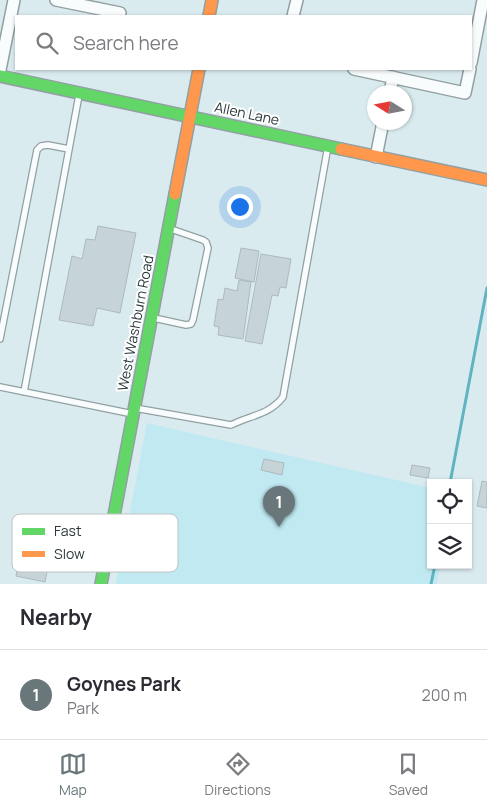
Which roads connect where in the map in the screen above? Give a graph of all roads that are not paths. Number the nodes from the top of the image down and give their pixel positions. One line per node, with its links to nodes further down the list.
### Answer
1 (14, 0): 10 (street)
2 (56, 0): 6 (street)
3 (212, 0): 7 (street)
4 (297, 0): 8 (street)
5 (484, 0): 9 (street)
6 (120, 13)
7 (209, 15)
8 (293, 15)
9 (472, 58)
10 (0, 70)
11 (199, 70): 18 (street, West Washburn Road)
12 (359, 70): 15 (street)
13 (470, 70): 15 (street)
14 (0, 76): 17 (street, Allen Lane)
15 (393, 77): 16 (street)
16 (391, 85)
17 (79, 92): 18 (street, Allen Lane); 21 (lane)
18 (189, 116): 20 (street, Allen Lane); 24 (street, West Washburn Road)
19 (381, 130): 22 (street)
20 (328, 146): 22 (street, Allen Lane); 29 (lane)
21 (69, 149): 26 (lane); 28 (lane)
22 (376, 156): 23 (street, Allen Lane)
23 (487, 180)
24 (168, 228): 25 (street, West Washburn Road); 25 (lane)
25 (151, 318): 29 (street, West Washburn Road)
26 (0, 339)
27 (0, 387): 28 (lane)
28 (24, 392): 29 (lane)
29 (134, 411): 30 (street, West Washburn Road)
30 (114, 514)

